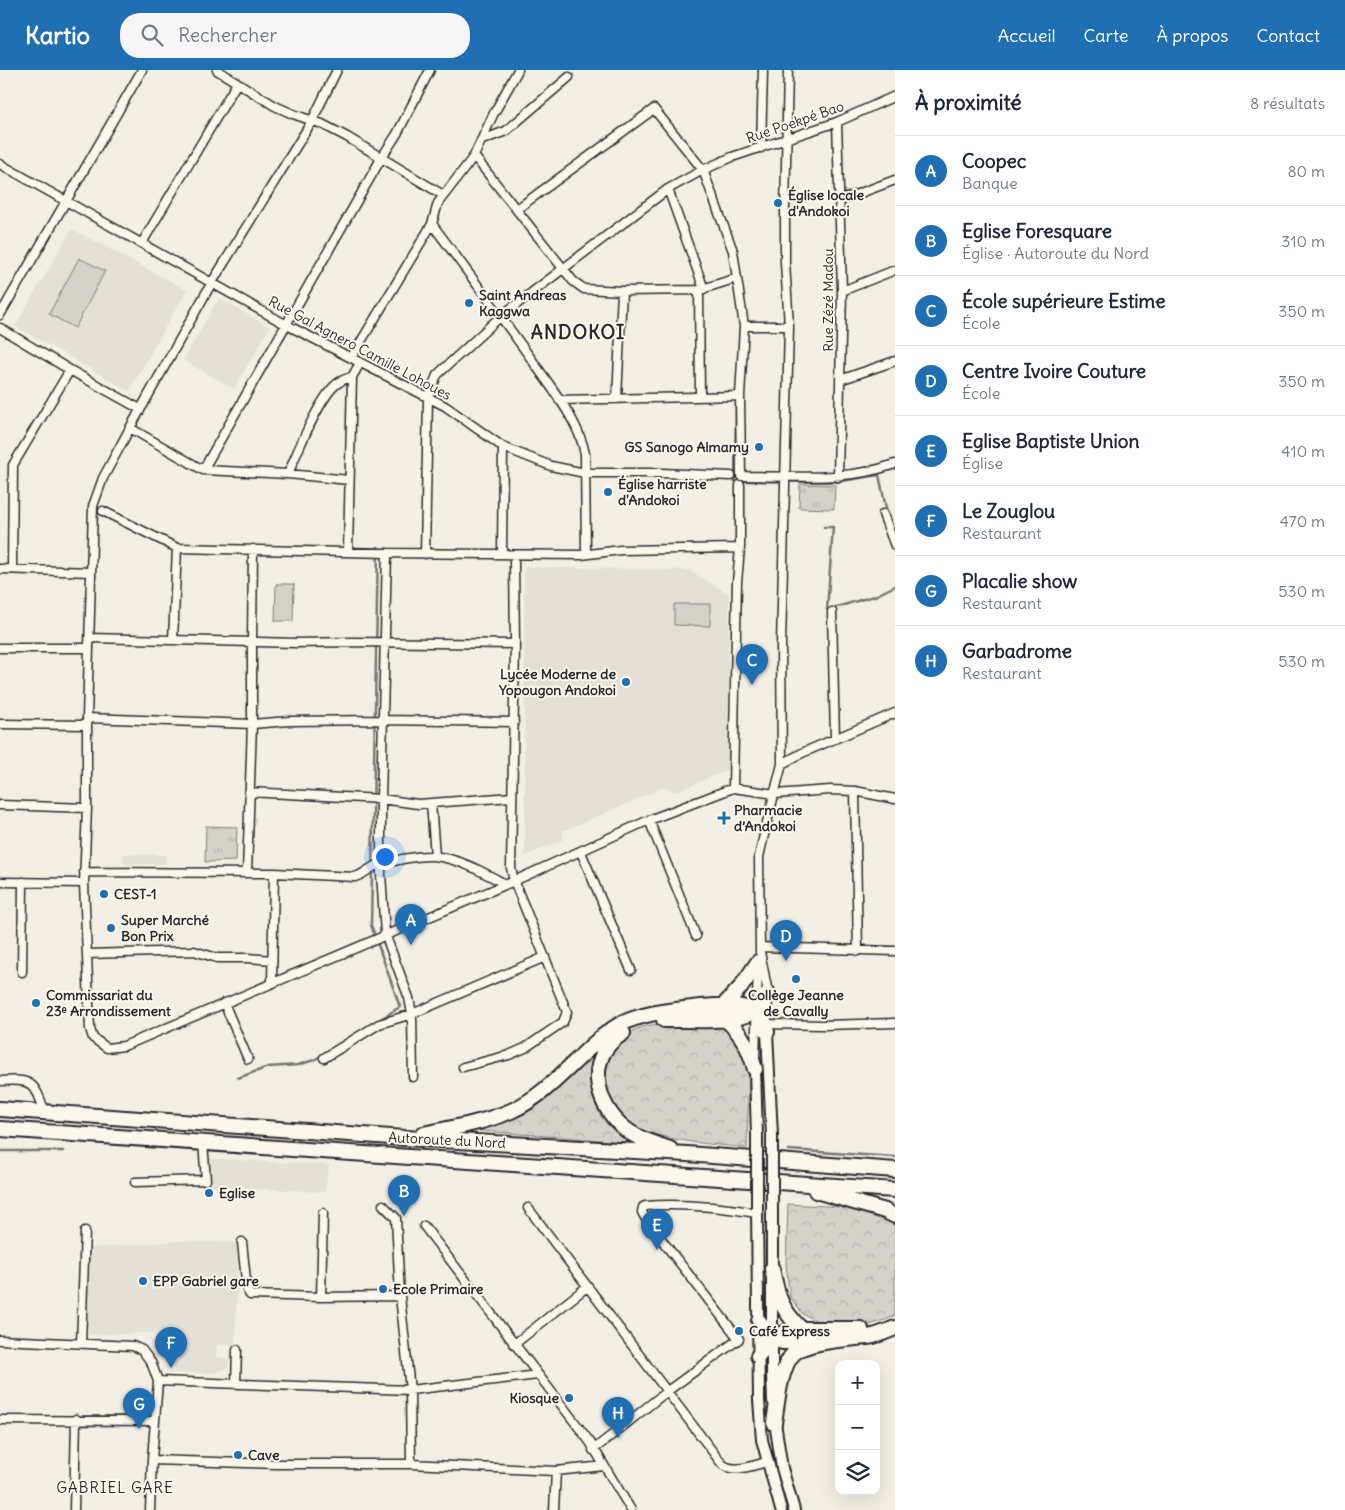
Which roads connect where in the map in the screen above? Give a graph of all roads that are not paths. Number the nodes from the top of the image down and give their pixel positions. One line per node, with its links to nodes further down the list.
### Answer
1 (142, 70): 23 (street)
2 (217, 70): 9 (street)
3 (337, 70): 11 (street)
4 (430, 70): 17 (street)
5 (518, 70): 13 (street)
6 (763, 70): 15 (street)
7 (788, 70): 14 (street)
8 (569, 77): 13 (street)
9 (237, 82): 11 (street); 27 (street)
10 (895, 96): 12 (street, Rue Poekpé Bao)
11 (312, 121): 17 (street); 31 (street)
12 (837, 122): 14 (street, Rue Poekpé Bao); 24 (street, Rue Zézé Madou)
13 (482, 140): 16 (street)
14 (786, 140): 15 (street, Rue Poekpé Bao); 39 (street)
15 (761, 148): 19 (street, Rue Poekpé Bao)
16 (474, 156): 22 (street); 25 (street)
17 (382, 157): 22 (street); 37 (street)
18 (0, 164): 23 (street, Rue Gal Agnero Camille Lohoues)
19 (703, 170): 21 (street, Rue Poekpé Bao); 25 (street); 30 (street)
20 (895, 180): 24 (street)
21 (668, 189): 28 (street, Rue Poekpé Bao); 32 (street)
22 (443, 195): 26 (street)
23 (67, 201): 27 (street, Rue Gal Agnero Camille Lohoues); 35 (street)
24 (839, 201): 34 (street, Rue Zézé Madou)
25 (517, 209): 28 (street)
26 (432, 224): 36 (street); 41 (street)
27 (142, 244): 31 (street, Rue Gal Agnero Camille Lohoues)
28 (563, 269): 33 (street); 36 (street, Rue Poekpé Bao)
29 (895, 270): 34 (street)
30 (737, 278): 32 (street); 38 (street)
31 (211, 284): 37 (street, Rue Gal Agnero Camille Lohoues); 52 (street)
32 (702, 289): 33 (street); 47 (street)
33 (622, 291): 50 (street)
34 (842, 291): 46 (street, Rue Zézé Madou)
35 (0, 315)
36 (501, 316): 49 (street, Rue Poekpé Bao); 51 (street)
37 (285, 324): 41 (street, Rue Gal Agnero Camille Lohoues); 56 (street)
38 (744, 326): 39 (street); 48 (street)
39 (789, 326): 60 (street)
40 (0, 328): 44 (street)
41 (351, 358): 43 (street, Rue Gal Agnero Camille Lohoues)
42 (895, 361): 46 (street)
43 (360, 363): 45 (street); 49 (street, Rue Gal Agnero Camille Lohoues)
44 (70, 370): 52 (street); 77 (street)
45 (352, 377): 58 (street); 62 (street)
46 (840, 380): 61 (street, Rue Zézé Madou)
47 (700, 396): 48 (street); 50 (street)
48 (740, 396): 63 (street)
49 (428, 398): 54 (street, Rue Gal Agnero Camille Lohoues); 72 (street)
50 (616, 399): 51 (street)
51 (559, 400): 57 (street)
52 (140, 409): 53 (street)
53 (130, 428): 56 (street); 78 (street)
54 (503, 447): 57 (street, Rue Gal Agnero Camille Lohoues); 73 (street)
55 (895, 464): 61 (street)
56 (202, 470): 58 (street)
57 (585, 473): 59 (street, Rue Gal Agnero Camille Lohoues); 74 (street)
58 (288, 474): 62 (street)
59 (731, 476)
60 (785, 476): 61 (street); 63 (street); 94 (street)
61 (838, 477)
62 (349, 480): 70 (street)
63 (741, 480): 68 (street)
64 (103, 511): 67 (street)
65 (884, 514): 66 (street)
66 (895, 546)
67 (177, 548): 69 (street); 81 (street)
68 (740, 548): 74 (street); 95 (street)
69 (253, 549): 70 (street); 82 (street)
70 (348, 551): 71 (street)
71 (387, 553): 72 (street); 83 (street)
72 (425, 554): 73 (street)
73 (502, 554): 74 (street)
74 (586, 554)
75 (514, 562): 84 (street)
76 (0, 569): 77 (street)
77 (12, 569): 78 (street)
78 (91, 572): 80 (street)
79 (832, 612): 93 (street)
80 (90, 638): 81 (street); 86 (street)
81 (173, 640): 82 (street)
82 (252, 642): 83 (street); 92 (street)
83 (385, 642): 84 (street); 88 (street)
84 (514, 644): 90 (street)
85 (0, 648): 86 (street)
86 (89, 648): 89 (street)
87 (895, 713): 93 (street)
88 (383, 720): 90 (street); 92 (street); 101 (street)
89 (87, 721): 91 (street); 92 (street); 104 (street)
90 (514, 722): 99 (street)
91 (0, 724)
92 (252, 724): 97 (street)
93 (835, 739): 94 (street)
94 (782, 764): 98 (street)
95 (734, 788): 98 (street); 105 (street)
96 (855, 791): 98 (street); 100 (street); 119 (street)
97 (249, 792): 101 (street); 110 (street)
98 (775, 794): 122 (street)
99 (512, 798): 102 (street); 112 (street)
100 (895, 798)
101 (381, 799): 102 (street); 108 (street)
102 (431, 803): 107 (street)
103 (0, 805): 104 (street)
104 (87, 808): 109 (street)
105 (649, 820): 106 (street); 118 (street)
106 (581, 852): 112 (street); 125 (street)
107 (435, 856): 108 (street); 116 (street)
108 (381, 865): 111 (street); 117 (street)
109 (84, 872): 110 (street); 115 (street)
110 (247, 873): 111 (street)
111 (274, 873): 124 (street)
112 (514, 881): 116 (street); 123 (street)
113 (0, 882): 114 (street)
114 (23, 882): 115 (street); 126 (street)
115 (84, 883): 121 (street)
116 (505, 884): 117 (street)
117 (385, 934): 127 (street); 132 (street)
118 (696, 936)
119 (858, 951): 120 (street); 122 (street)
120 (895, 951)
121 (87, 954): 124 (street); 129 (street)
122 (759, 954): 128 (street); 130 (highway); 131 (street)
123 (545, 957): 132 (street); 138 (street)
124 (272, 960): 127 (street)
125 (630, 970)
126 (22, 972)
127 (272, 983): 129 (street)
128 (768, 993): 131 (highway); 135 (street)
129 (224, 1003): 137 (street)
130 (724, 1005): 131 (highway); 147 (highway)
131 (756, 1011): 133 (highway); 135 (highway); 139 (street)
132 (412, 1014): 136 (street); 140 (street)
133 (725, 1019): 139 (highway); 149 (highway)
134 (895, 1023): 135 (street)
135 (767, 1028): 162 (main road, bridge)
136 (324, 1058)
137 (248, 1059)
138 (463, 1067)
139 (755, 1069): 156 (main road, bridge)
140 (413, 1076)
141 (0, 1081): 143 (street)
142 (0, 1108): 143 (highway, Autoroute du Nord)
143 (45, 1112): 147 (highway, Autoroute du Nord)
144 (0, 1129): 145 (highway, Autoroute du Nord)
145 (32, 1132): 146 (highway); 148 (highway, Autoroute du Nord)
146 (0, 1138)
147 (405, 1138): 149 (highway, Autoroute du Nord)
148 (203, 1143): 151 (street); 152 (highway, Autoroute du Nord)
149 (687, 1154): 150 (highway, Autoroute du Nord)
150 (895, 1170)
151 (135, 1182)
152 (791, 1183): 153 (highway, Autoroute du Nord); 158 (highway)
153 (895, 1190)
154 (383, 1205): 164 (street)
155 (528, 1208): 163 (street)
156 (757, 1211): 167 (main road); 181 (street)
157 (323, 1213): 165 (street)
158 (895, 1216)
159 (424, 1226): 173 (street)
160 (85, 1231): 174 (street)
161 (242, 1242): 165 (street)
162 (772, 1268): 169 (highway); 170 (main road)
163 (588, 1286): 173 (street); 181 (street)
164 (400, 1296): 165 (street); 180 (street)
165 (321, 1297)
166 (895, 1320): 169 (highway)
167 (759, 1321): 170 (highway); 176 (main road)
168 (895, 1328): 172 (highway)
169 (801, 1329): 170 (highway)
170 (772, 1339): 172 (highway); 176 (highway); 185 (main road)
171 (0, 1340): 174 (street)
172 (830, 1341): 185 (highway)
173 (513, 1343): 177 (street)
174 (80, 1344): 178 (street)
175 (237, 1350): 179 (street)
176 (758, 1356): 188 (main road)
177 (538, 1375): 180 (street); 186 (street)
178 (158, 1380): 179 (street); 184 (street)
179 (236, 1383): 180 (street)
180 (410, 1390): 189 (street)
181 (666, 1392): 186 (street); 188 (street)
182 (76, 1419): 183 (street); 184 (street); 192 (street)
183 (0, 1420)
184 (155, 1421): 187 (street)
185 (774, 1423): 197 (main road)
186 (593, 1450): 190 (street)
187 (152, 1460): 189 (street); 193 (street)
188 (767, 1462): 196 (main road)
189 (411, 1464): 191 (street)
190 (604, 1466): 191 (street); 195 (street)
191 (556, 1471): 194 (street)
192 (74, 1510)
193 (150, 1510)
194 (554, 1510)
195 (631, 1510)
196 (780, 1510)
197 (794, 1510)

